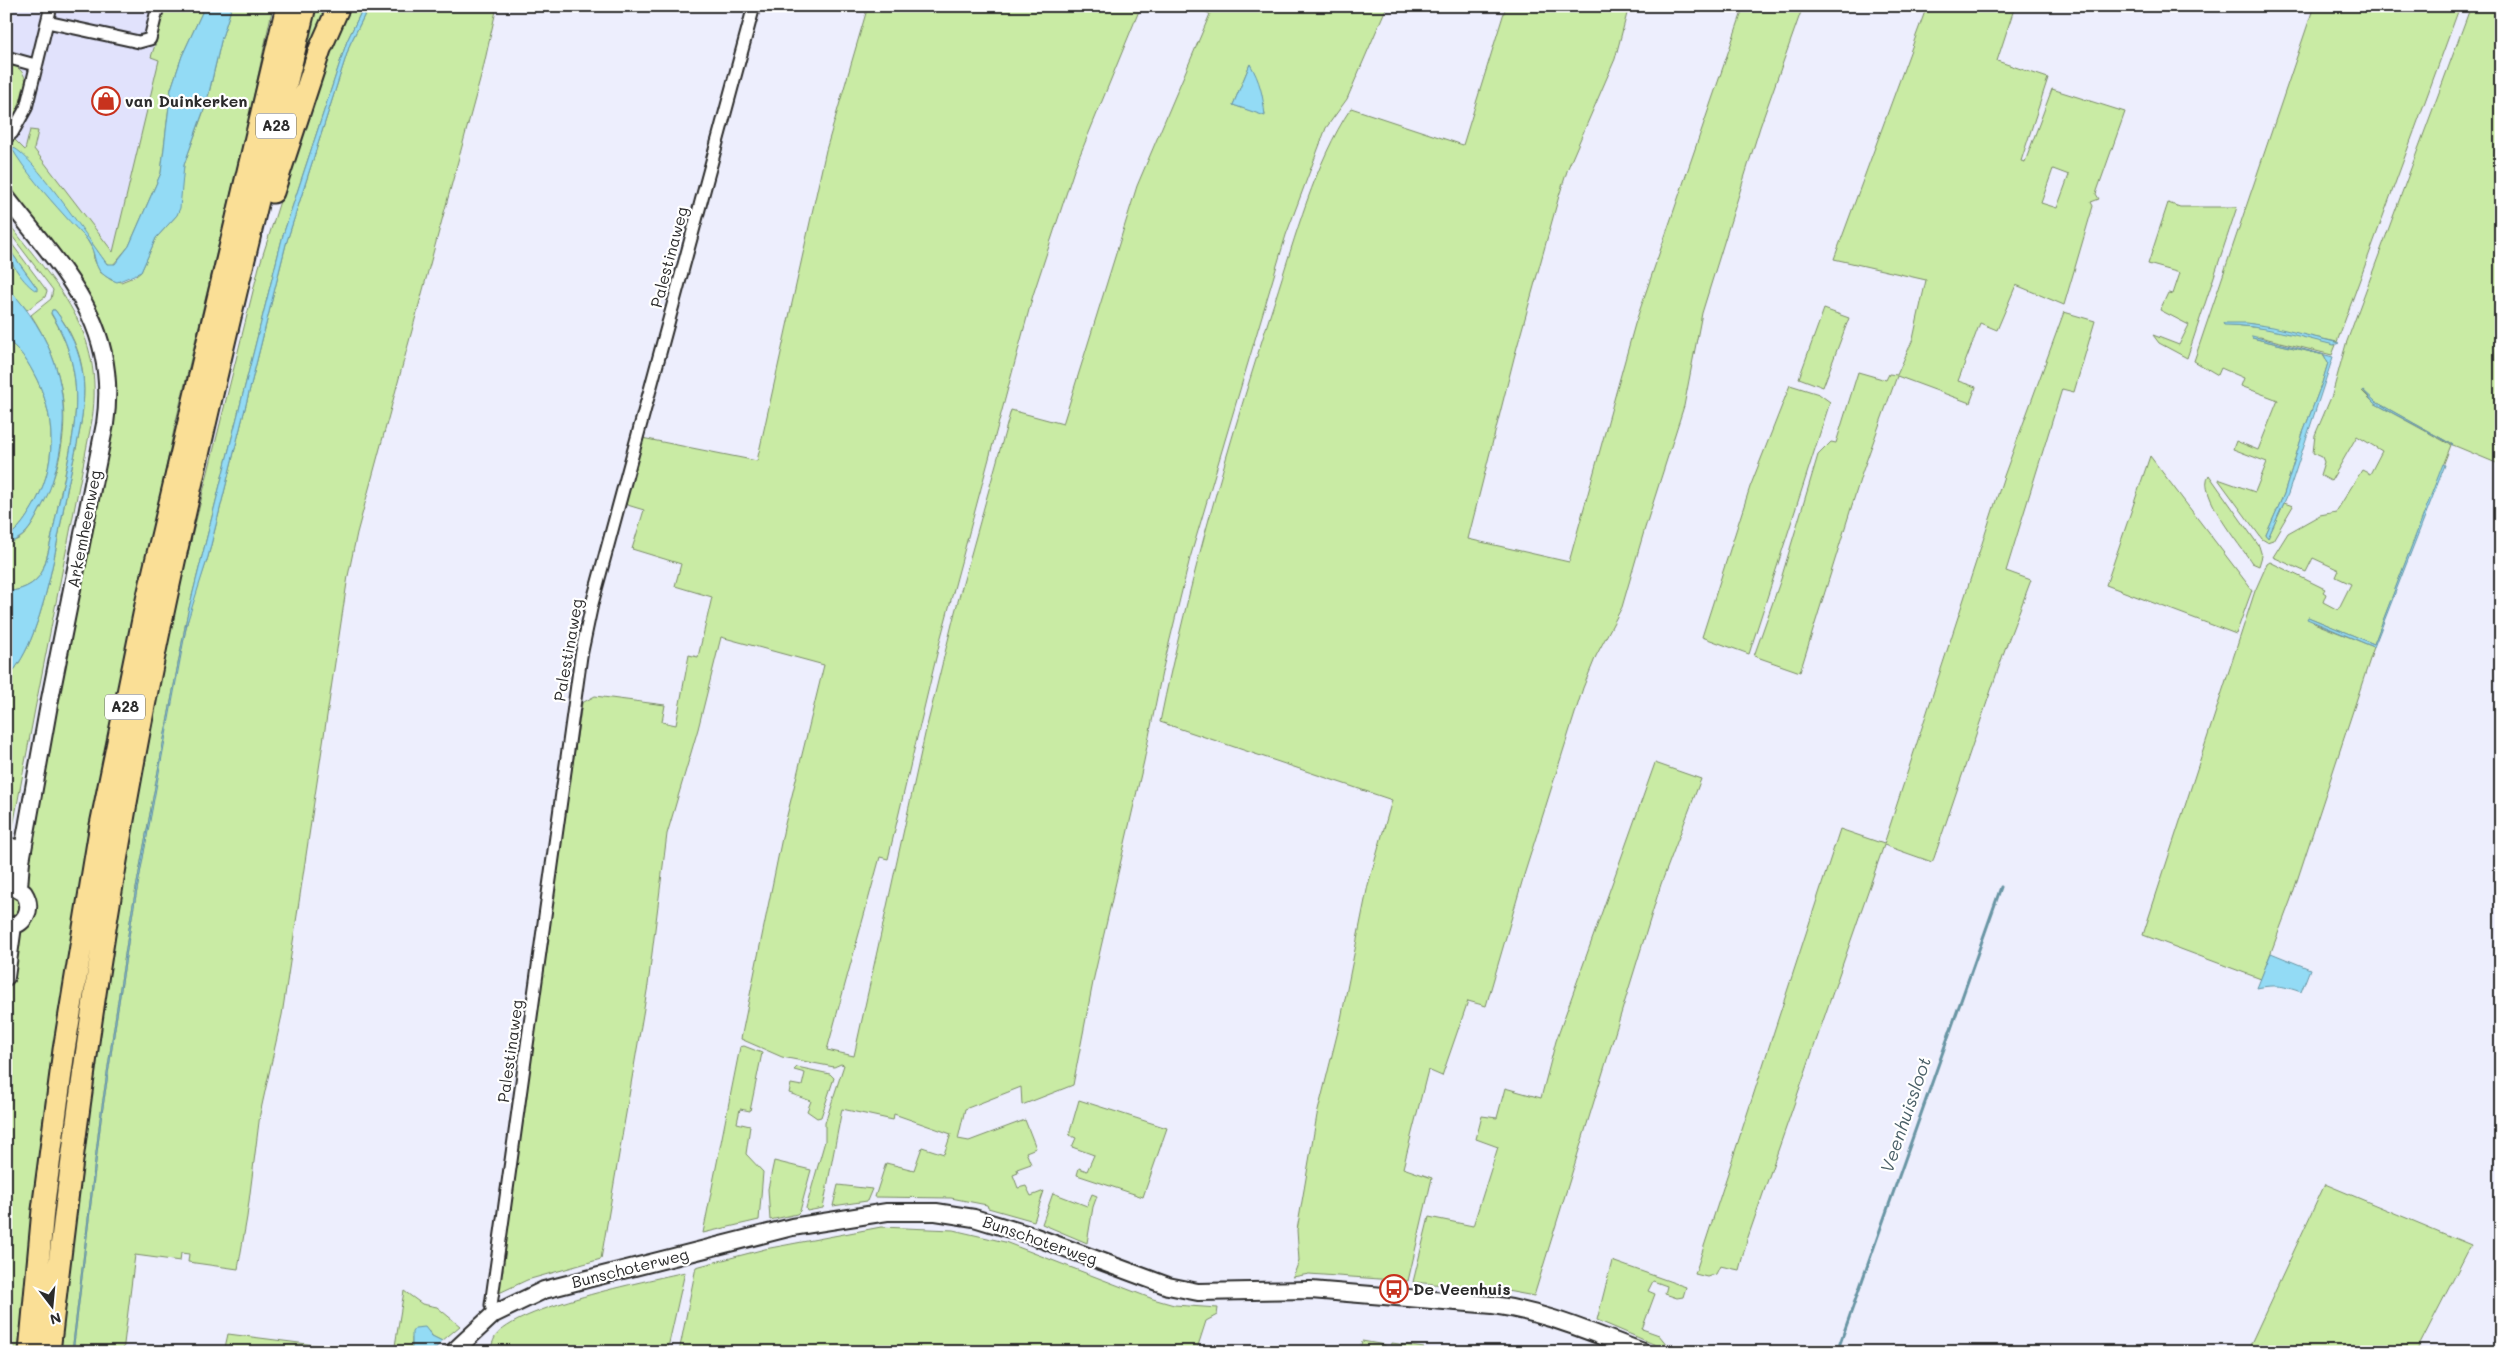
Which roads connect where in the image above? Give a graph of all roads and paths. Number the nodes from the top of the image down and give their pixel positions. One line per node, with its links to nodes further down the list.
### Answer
1 (51, 6): 7 (street)
2 (158, 6): 7 (street)
3 (287, 6): 19 (highway, A28)
4 (305, 6): 14 (highway, A28)
5 (339, 6): 14 (highway, A28)
6 (754, 6): 18 (street, Palestinaweg)
7 (47, 22): 9 (street)
8 (6, 57): 9 (street)
9 (35, 65): 10 (street)
10 (12, 124): 11 (street)
11 (6, 138)
12 (6, 196): 15 (main road, Arkemheenweg)
13 (6, 215): 15 (main road, Arkemheenweg)
14 (248, 245): 20 (highway, A28)
15 (11, 885): 16 (main road)
16 (10, 927): 17 (main road)
17 (6, 977)
18 (494, 1314): 21 (main road, Bunschoterweg); 22 (main road, Bunschoterweg)
19 (30, 1352)
20 (49, 1352)
21 (453, 1352)
22 (1644, 1352)

